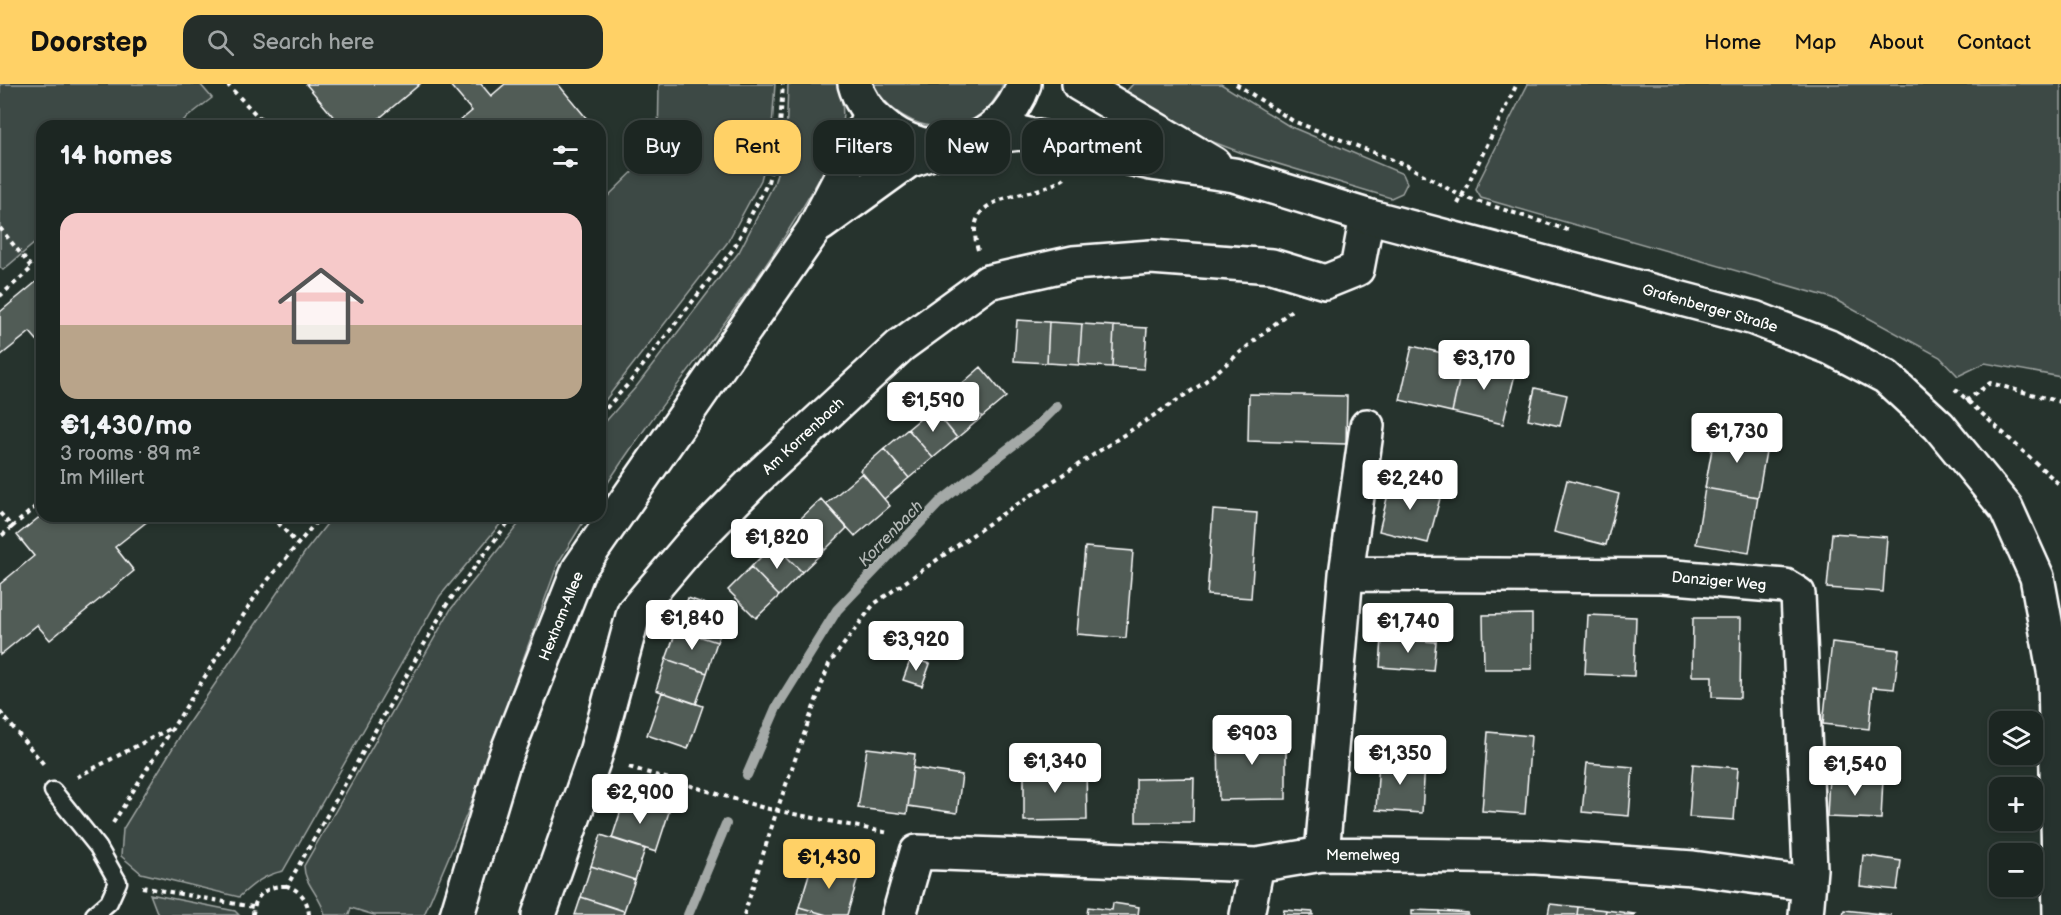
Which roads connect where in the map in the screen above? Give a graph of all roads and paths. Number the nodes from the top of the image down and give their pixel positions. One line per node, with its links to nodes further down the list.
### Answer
1 (227, 84): 9 (path)
2 (783, 84): 23 (path)
3 (855, 84): 8 (street)
4 (1024, 84): 10 (street)
5 (1079, 84): 14 (street, Grafenberger Straße)
6 (1236, 84): 7 (path)
7 (1517, 84)
8 (870, 114): 12 (street); 18 (street, Hexham-Allee)
9 (261, 120)
10 (1003, 120)
11 (1010, 135): 14 (street, Grafenberger Straße)
12 (926, 145)
13 (926, 155): 18 (street, Hexham-Allee)
14 (1234, 175): 16 (street, Grafenberger Straße)
15 (1069, 176): 19 (path)
16 (1367, 216): 20 (street); 25 (street, Grafenberger Straße)
17 (0, 228): 21 (path)
18 (813, 231): 51 (street, Hexham-Allee)
19 (988, 282): 20 (street, Am Korrenbach); 37 (street, Am Korrenbach)
20 (1325, 282): 39 (path)
21 (0, 296)
22 (2061, 402): 25 (path)
23 (606, 409)
24 (1367, 426): 34 (street)
25 (1939, 426): 56 (street, Grafenberger Straße)
26 (36, 506): 31 (path)
27 (0, 513): 31 (path)
28 (277, 522): 33 (path)
29 (316, 522): 33 (path)
30 (508, 522): 45 (path)
31 (12, 527): 32 (path)
32 (0, 537)
33 (298, 545): 36 (path)
34 (1346, 574): 42 (street); 46 (street, Danziger Weg)
35 (0, 712): 38 (path)
36 (171, 728): 38 (path); 40 (path)
37 (594, 756): 39 (path); 52 (street, Am Korrenbach)
38 (57, 788): 40 (lane)
39 (777, 810): 41 (path); 53 (path)
40 (98, 847): 44 (lane)
41 (918, 852): 43 (street, Memelweg); 54 (street)
42 (1322, 854): 43 (street, Memelweg); 46 (street, Memelweg)
43 (1257, 865): 55 (street)
44 (118, 882): 47 (path); 48 (lane)
45 (287, 886): 47 (path); 50 (path)
46 (1807, 899)
47 (254, 907): 49 (path)
48 (94, 915)
49 (253, 915)
50 (309, 915)
51 (456, 915)
52 (539, 915)
53 (744, 915)
54 (899, 915)
55 (1247, 915)
56 (2060, 915)

